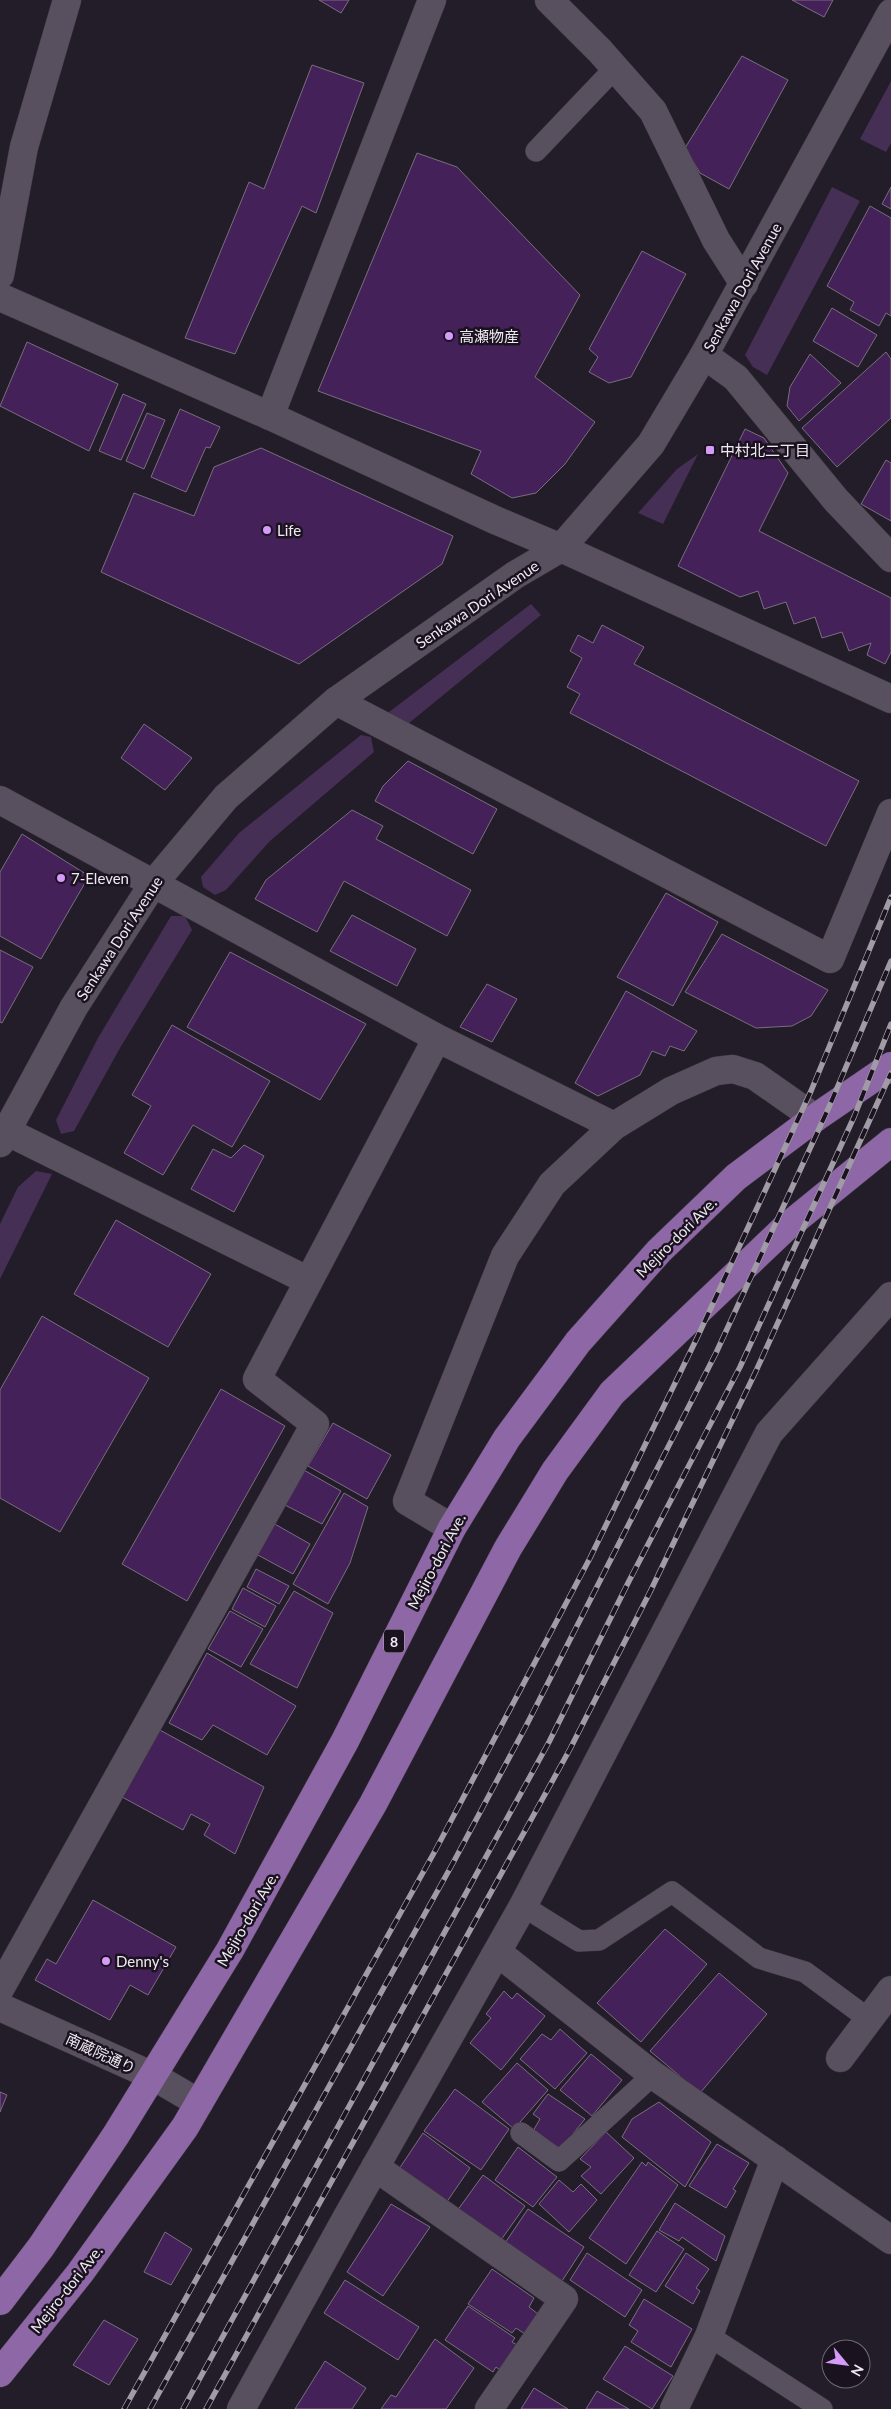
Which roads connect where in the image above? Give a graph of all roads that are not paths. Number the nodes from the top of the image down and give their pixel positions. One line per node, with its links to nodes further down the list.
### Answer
1 (67, 0): 7 (street)
2 (432, 0): 11 (street)
3 (549, 0): 5 (street)
4 (891, 13): 8 (street, Senkawa Dori Avenue)
5 (615, 68): 6 (lane); 8 (street)
6 (536, 150)
7 (0, 275)
8 (744, 284): 10 (street, Senkawa Dori Avenue)
9 (0, 297): 11 (street)
10 (704, 355): 12 (street, Senkawa Dori Avenue); 13 (street)
11 (270, 416): 12 (street)
12 (561, 548): 14 (street); 15 (street, Senkawa Dori Avenue)
13 (891, 558)
14 (891, 699)
15 (336, 701): 17 (street); 18 (street, Senkawa Dori Avenue)
16 (0, 800): 18 (street)
17 (891, 813)
18 (153, 884): 19 (street); 23 (street, Senkawa Dori Avenue)
19 (437, 1038): 22 (street); 25 (street)
20 (891, 1066): 21 (main road, Mejiro-dori Ave. / 8)
21 (815, 1118): 22 (street); 27 (main road, Mejiro-dori Ave. / 8)
22 (614, 1126): 27 (street)
23 (3, 1137): 25 (street)
24 (891, 1142): 37 (main road, Mejiro-dori Ave.)
25 (307, 1280): 30 (street)
26 (891, 1296): 28 (street)
27 (452, 1528): 36 (main road, Mejiro-dori Ave. / 8)
28 (523, 1906): 29 (street); 33 (lane)
29 (497, 1952): 35 (street); 40 (street)
30 (0, 1989)
31 (891, 1990): 33 (street)
32 (0, 2007): 36 (street, 南蔵院通り)
33 (870, 2020): 34 (street)
34 (840, 2058)
35 (653, 2075): 38 (lane); 39 (street)
36 (153, 2076): 37 (street, 南蔵院通り); 42 (main road, Mejiro-dori Ave. / 8)
37 (199, 2103): 44 (main road, Mejiro-dori Ave.)
38 (521, 2133)
39 (775, 2159): 41 (street); 43 (street)
40 (375, 2167): 45 (street); 46 (street)
41 (891, 2240)
42 (0, 2301)
43 (708, 2336): 47 (street); 48 (lane)
44 (0, 2373)
45 (241, 2409)
46 (489, 2409)
47 (674, 2409)
48 (822, 2409)

